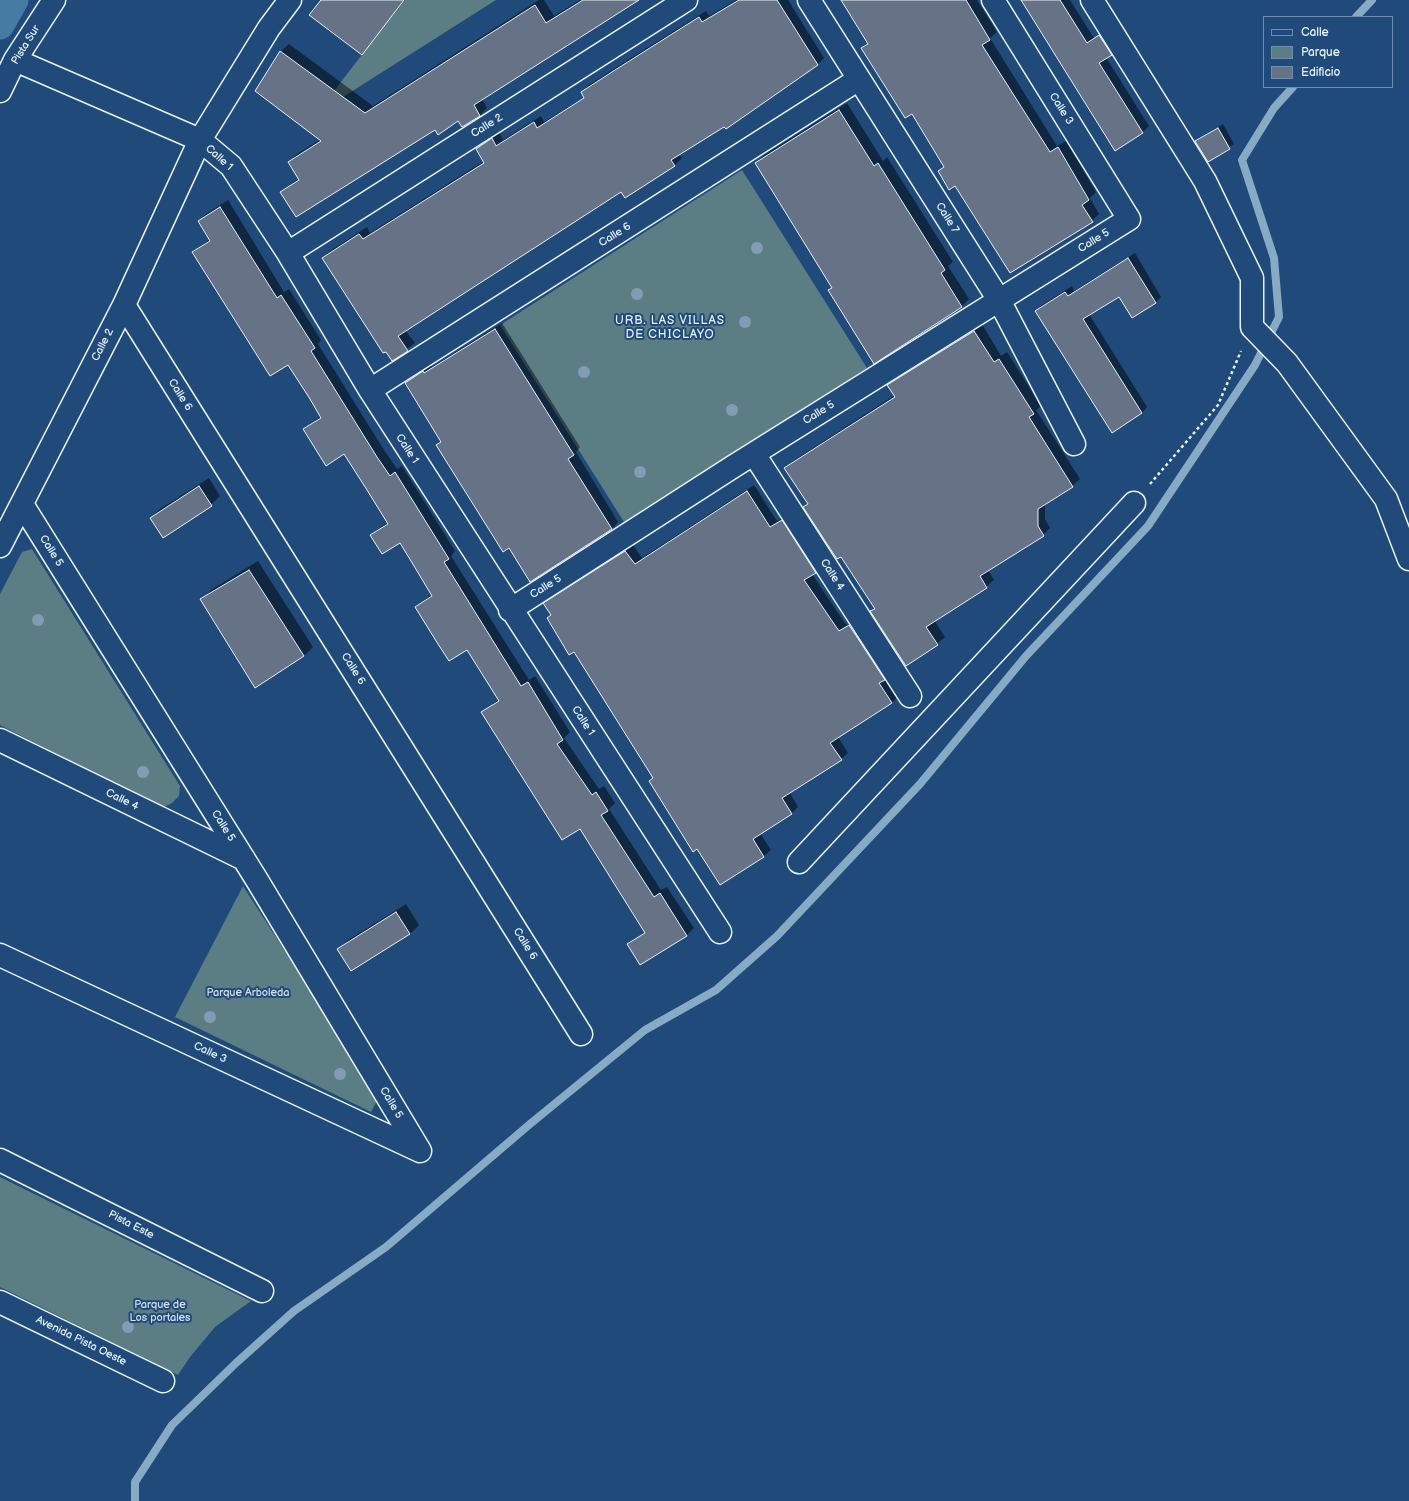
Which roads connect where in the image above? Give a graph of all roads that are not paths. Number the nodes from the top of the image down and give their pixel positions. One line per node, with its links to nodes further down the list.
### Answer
1 (54, 0): 7 (street, Pista Sur)
2 (290, 0): 10 (street, Calle 2)
3 (686, 0): 12 (street, Calle 2)
4 (809, 0): 8 (street, Calle 7)
5 (994, 0): 11 (street, Calle 3)
6 (1092, 0): 21 (street)
7 (15, 60): 9 (street, Pista Sur); 10 (street, Calle 1)
8 (859, 79): 13 (street, Calle 7); 15 (street, Calle 6)
9 (0, 91)
10 (200, 140): 12 (street, Calle 1); 14 (street, Calle 2)
11 (1130, 219): 13 (street, Calle 5)
12 (288, 253): 15 (street, Calle 1)
13 (999, 300): 16 (street, Calle 7); 17 (street, Calle 5)
14 (124, 305): 19 (street, Calle 2); 29 (street, Calle 6)
15 (370, 390): 22 (street, Calle 1)
16 (1074, 444)
17 (754, 454): 22 (street, Calle 5); 23 (street, Calle 4)
18 (1134, 503): 26 (street)
19 (22, 504): 20 (street, Calle 2); 25 (street, Calle 5)
20 (0, 546)
21 (1409, 559)
22 (510, 610): 27 (street, Calle 1)
23 (910, 696)
24 (0, 740): 25 (street, Calle 4)
25 (244, 859): 30 (street, Calle 5)
26 (799, 862)
27 (720, 932)
28 (0, 955): 30 (street, Calle 3)
29 (581, 1034)
30 (420, 1151)
31 (0, 1160): 32 (street, Pista Este)
32 (262, 1291)
33 (0, 1302): 34 (street, Avenida Pista Oeste)
34 (163, 1381)

